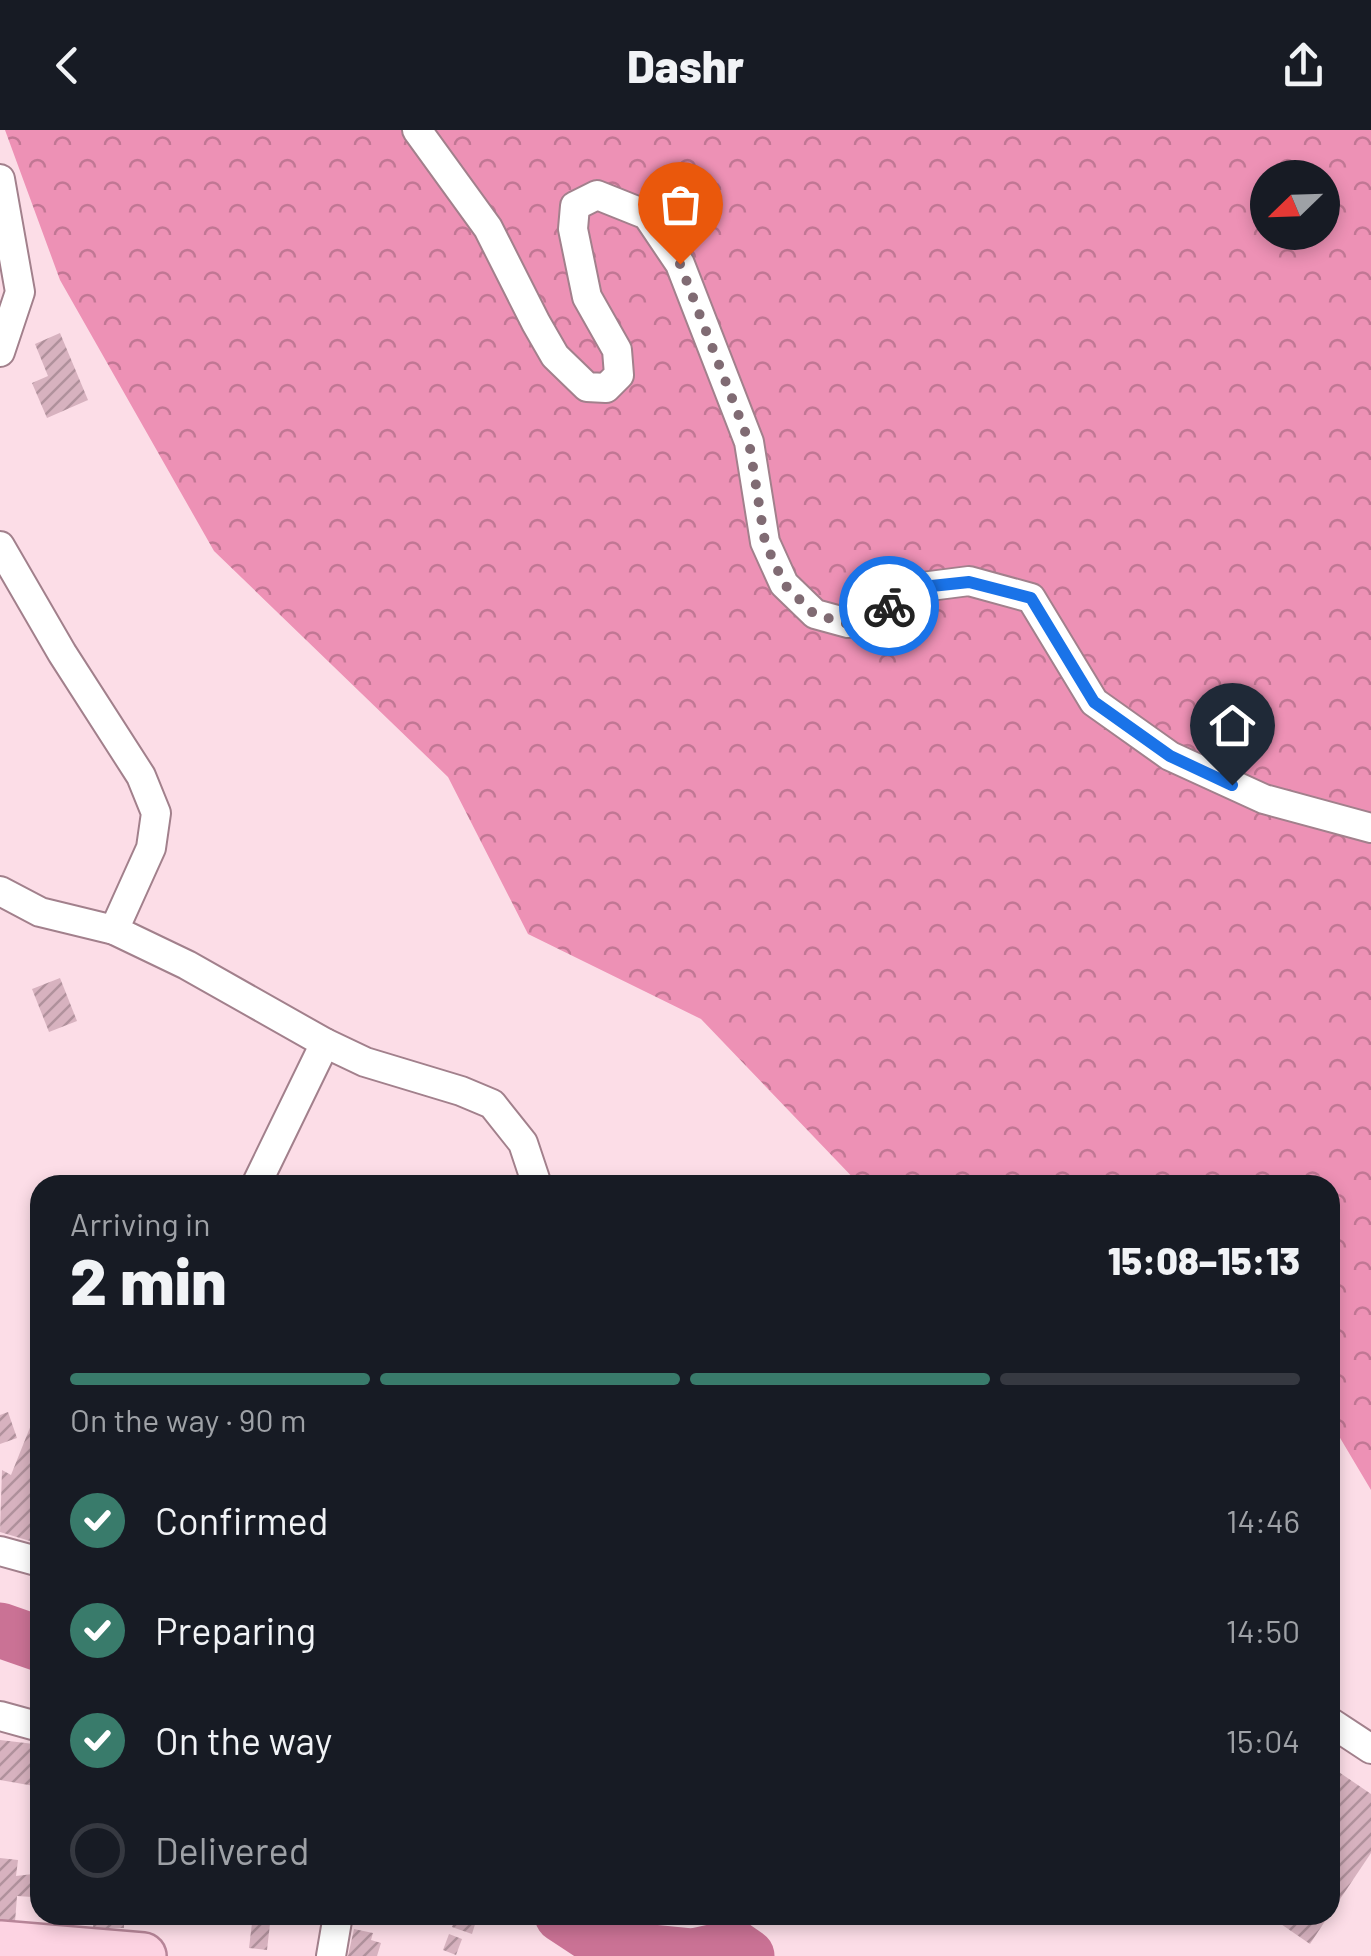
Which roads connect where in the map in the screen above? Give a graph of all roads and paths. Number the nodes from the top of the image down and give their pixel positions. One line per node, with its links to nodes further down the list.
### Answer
1 (417, 130): 5 (street)
2 (0, 180): 3 (street)
3 (0, 352)
4 (0, 546): 7 (street)
5 (1371, 828)
6 (0, 891): 7 (street)
7 (114, 930): 8 (street)
8 (324, 1044): 9 (street); 10 (street)
9 (261, 1175)
10 (533, 1175)
11 (0, 1551): 12 (street)
12 (30, 1559)
13 (0, 1716): 14 (street)
14 (30, 1724)
15 (1340, 1728): 16 (street)
16 (1371, 1748)
17 (336, 1925): 21 (street)
18 (0, 1944): 19 (main road)
19 (82, 1953): 20 (main road)
20 (143, 1956)
21 (331, 1956)

